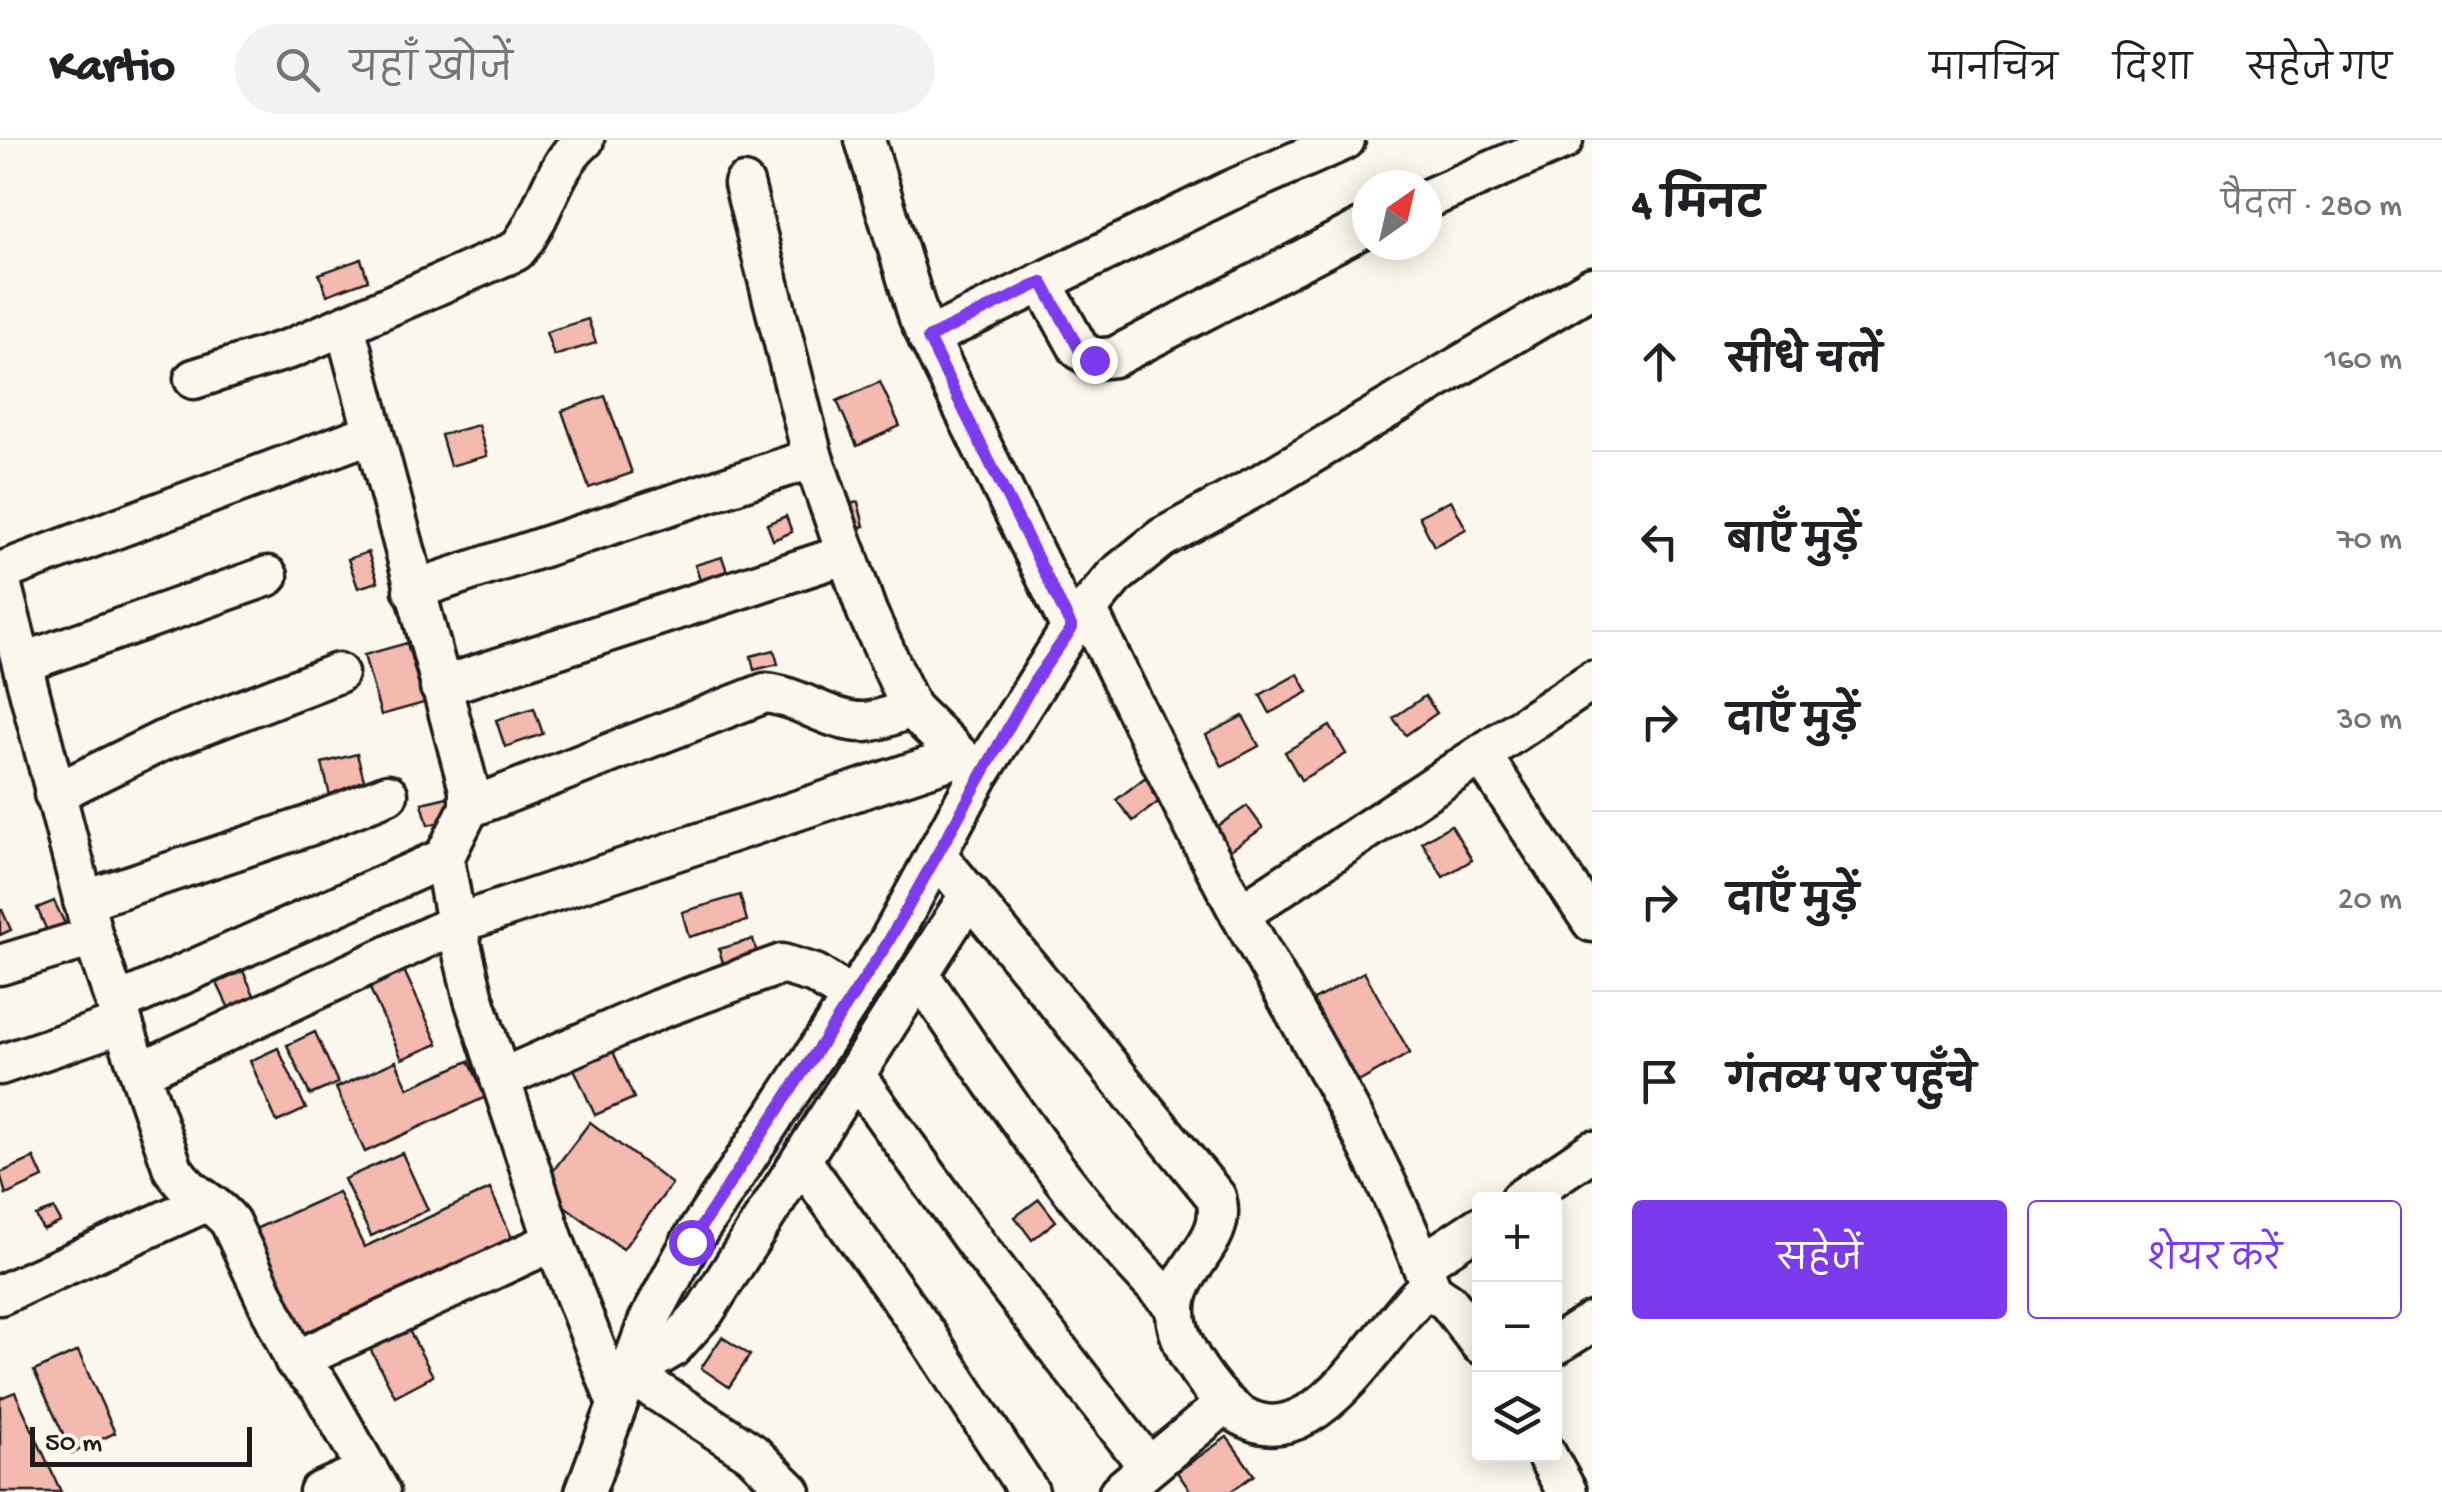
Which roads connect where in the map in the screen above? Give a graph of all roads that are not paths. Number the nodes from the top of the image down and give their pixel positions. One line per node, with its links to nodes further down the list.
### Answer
1 (584, 140): 11 (street)
2 (865, 140): 12 (street)
3 (1345, 140): 9 (street)
4 (1563, 140): 5 (street)
5 (1498, 153): 7 (street)
6 (744, 184): 15 (street)
7 (1442, 188)
8 (1352, 234): 9 (street)
9 (1042, 282): 12 (street)
10 (1592, 287): 20 (street)
11 (345, 326): 13 (street); 14 (street)
12 (928, 338): 20 (street)
13 (194, 379)
14 (372, 434): 17 (street); 19 (street)
15 (813, 458): 16 (street); 19 (street)
16 (847, 554): 24 (street); 25 (street)
17 (0, 576): 21 (street)
18 (268, 576): 21 (street)
19 (413, 590): 24 (street)
20 (1080, 618): 27 (street); 34 (street)
21 (22, 663): 28 (street)
22 (338, 673): 28 (street)
23 (1592, 681): 26 (street)
24 (440, 687): 30 (street)
25 (911, 708): 27 (street); 30 (street)
26 (1482, 756): 34 (street); 36 (street)
27 (969, 766): 31 (street); 37 (street)
28 (54, 794): 35 (street)
29 (388, 794): 35 (street)
30 (469, 808): 32 (street)
31 (936, 854): 33 (street); 40 (street)
32 (444, 858): 37 (street); 41 (street)
33 (970, 894): 39 (street); 54 (street)
34 (1240, 914): 52 (street)
35 (88, 919): 38 (street); 41 (street)
36 (1592, 922)
37 (456, 924): 43 (street); 45 (street)
38 (0, 965)
39 (919, 974): 44 (street); 54 (street)
40 (852, 998): 45 (street); 59 (street)
41 (119, 1014): 42 (street); 43 (street)
42 (0, 1065)
43 (140, 1072): 49 (street)
44 (855, 1075): 47 (street); 62 (street)
45 (500, 1079): 51 (street)
46 (1592, 1152): 48 (street)
47 (801, 1160): 59 (street); 67 (street)
48 (1531, 1192)
49 (204, 1203): 53 (street); 58 (street)
50 (1472, 1234): 52 (street)
51 (554, 1241): 58 (street); 59 (street)
52 (1427, 1278): 56 (street); 60 (street)
53 (0, 1295)
54 (1175, 1306): 60 (street)
55 (1592, 1322): 57 (street)
56 (1472, 1334)
57 (1562, 1341)
58 (295, 1362): 63 (street)
59 (623, 1388): 65 (street); 66 (street)
60 (1225, 1404): 62 (street)
61 (1550, 1462): 69 (street)
62 (1148, 1466): 68 (street)
63 (374, 1481): 64 (street)
64 (319, 1492)
65 (585, 1492)
66 (791, 1492)
67 (1029, 1492)
68 (1119, 1492)
69 (1567, 1492)

